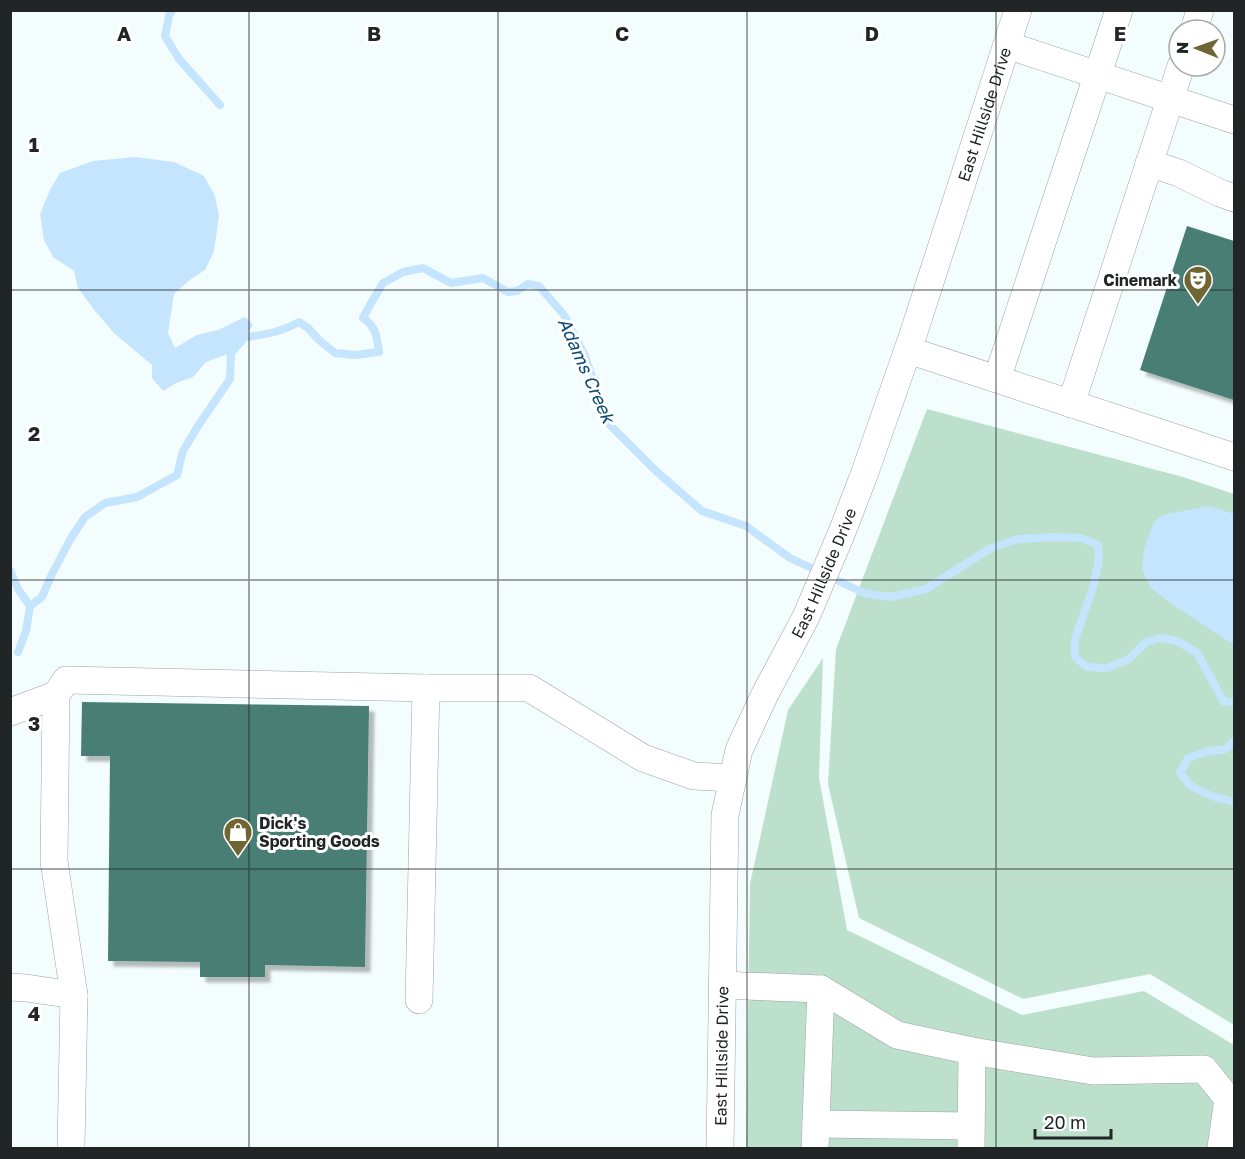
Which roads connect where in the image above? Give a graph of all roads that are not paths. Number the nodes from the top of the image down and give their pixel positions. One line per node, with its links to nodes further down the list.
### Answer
1 (1018, 10): 3 (street, East Hillside Drive)
2 (1119, 10): 4 (street)
3 (1007, 45): 4 (street); 10 (street, East Hillside Drive)
4 (1098, 75): 6 (street); 11 (street)
5 (1177, 78): 6 (street)
6 (1170, 99): 7 (street); 8 (street)
7 (1234, 120)
8 (1149, 164): 9 (street); 12 (street)
9 (1234, 198)
10 (908, 350): 11 (street); 17 (street, East Hillside Drive)
11 (997, 380): 12 (street)
12 (1071, 404): 13 (street)
13 (1234, 457)
14 (426, 688): 15 (street); 17 (street); 22 (street)
15 (56, 695): 16 (street); 21 (street)
16 (10, 712)
17 (732, 778): 18 (street, East Hillside Drive)
18 (722, 985): 20 (street); 27 (street, East Hillside Drive)
19 (10, 987): 21 (street)
20 (821, 989): 23 (street); 24 (street)
21 (74, 994): 26 (street)
22 (419, 1000)
23 (972, 1050): 25 (street); 28 (street)
24 (815, 1136): 25 (street)
25 (971, 1137)
26 (71, 1149)
27 (720, 1149)
28 (1221, 1149)

